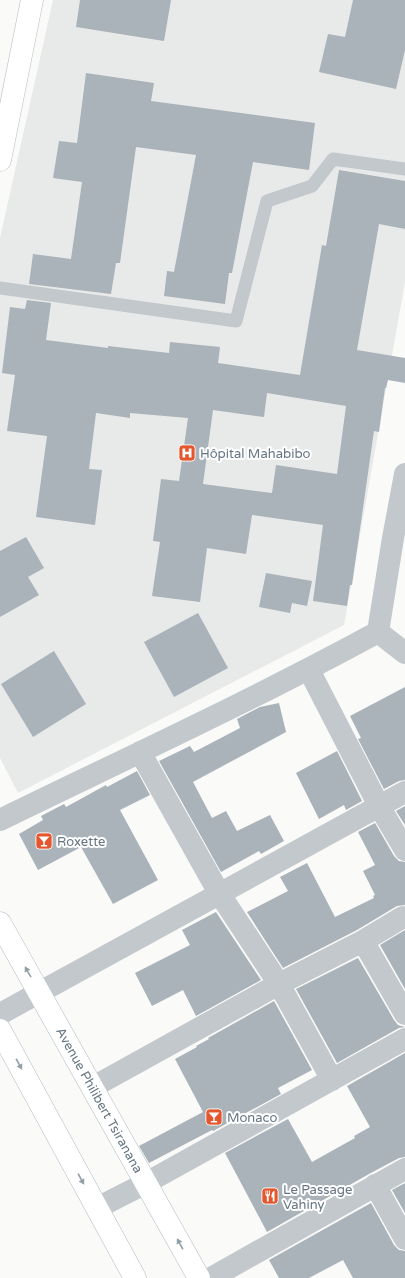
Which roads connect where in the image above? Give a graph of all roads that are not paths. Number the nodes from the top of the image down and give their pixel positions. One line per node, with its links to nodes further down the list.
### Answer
1 (32, 0): 2 (main road)
2 (0, 160)
3 (405, 169): 4 (lane)
4 (0, 288)
5 (405, 474): 6 (street)
6 (378, 632): 7 (street); 8 (street)
7 (405, 653)
8 (309, 670): 9 (street); 11 (street)
9 (140, 752): 12 (street); 14 (street)
10 (405, 792): 11 (street)
11 (379, 806): 13 (street); 14 (street)
12 (0, 820)
13 (405, 850)
14 (219, 893): 18 (street); 19 (street)
15 (403, 917): 17 (street)
16 (0, 922): 19 (main road, Avenue Philibert Tsiranana, one-way to 16)
17 (363, 941): 18 (street); 21 (street)
18 (279, 984): 24 (street); 25 (street)
19 (39, 991): 20 (street); 25 (main road, Avenue Philibert Tsiranana)
20 (0, 1014)
21 (405, 1014)
22 (0, 1030): 29 (main road, one-way to 29)
23 (405, 1039): 24 (street)
24 (332, 1080): 27 (street)
25 (93, 1087): 27 (main road, Avenue Philibert Tsiranana)
26 (405, 1169): 28 (street)
27 (146, 1183): 29 (street); 32 (main road, Avenue Philibert Tsiranana, one-way to 27)
28 (375, 1186): 30 (street); 33 (street)
29 (97, 1208): 31 (main road)
30 (405, 1240)
31 (135, 1278)
32 (199, 1278)
33 (211, 1278)

